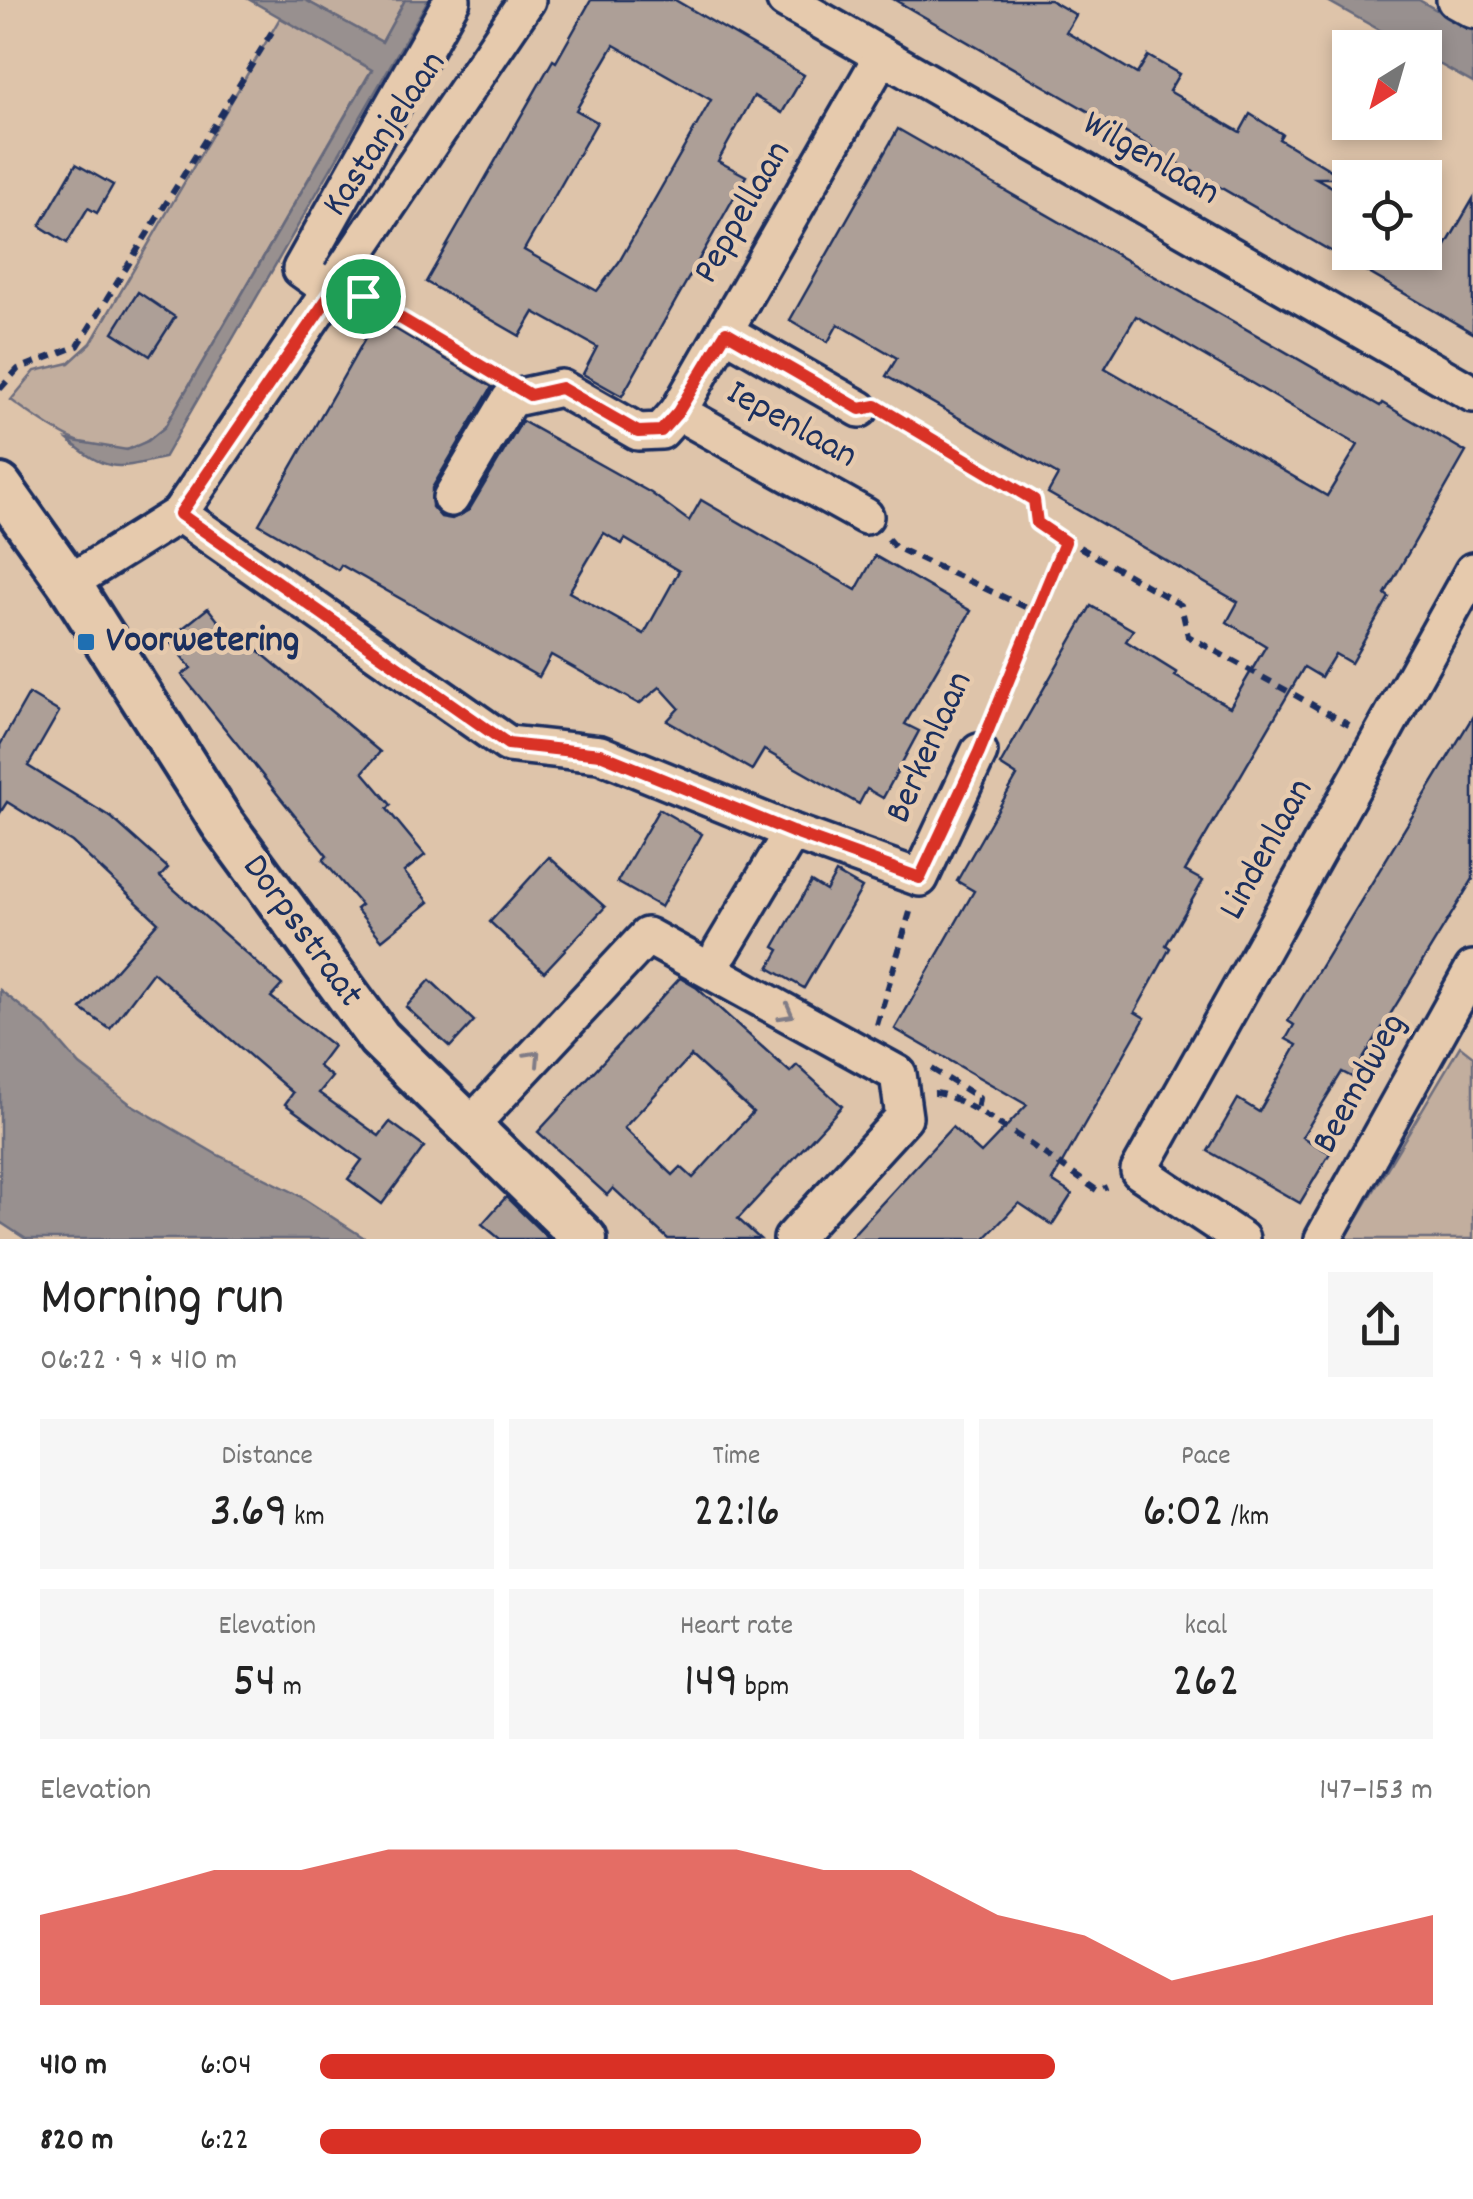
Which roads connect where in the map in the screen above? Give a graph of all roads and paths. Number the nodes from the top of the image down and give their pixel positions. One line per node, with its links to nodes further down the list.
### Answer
1 (452, 0): 8 (street)
2 (526, 0): 8 (street, Kastanjelaan)
3 (785, 0): 7 (street, Wilgenlaan)
4 (1455, 0): 5 (street)
5 (1473, 10)
6 (275, 26): 10 (path)
7 (882, 56): 9 (street, Peppellaan); 11 (street, Wilgenlaan)
8 (332, 292): 12 (path); 17 (street, Kastanjelaan)
9 (726, 332): 13 (street, Iepenlaan); 14 (street, Peppellaan)
10 (0, 389)
11 (1473, 394)
12 (530, 395): 14 (street, Iepenlaan); 16 (street)
13 (860, 409): 19 (path)
14 (678, 412): 18 (street, Iepenlaan)
15 (0, 486): 21 (street, Dorpsstraat)
16 (451, 498)
17 (180, 514): 21 (street); 25 (street)
18 (866, 516): 22 (path)
19 (1065, 542): 22 (path, Berkenlaan); 23 (path)
20 (1473, 571): 23 (street, Lindenlaan)
21 (69, 583): 31 (street, Dorpsstraat)
22 (1034, 612): 24 (path, Berkenlaan)
23 (1377, 740): 32 (street, Lindenlaan)
24 (979, 752): 26 (street, Berkenlaan)
25 (792, 832): 26 (street); 27 (street)
26 (920, 878): 29 (path, Berkenlaan)
27 (720, 951)
28 (1473, 970): 36 (street, Beemdweg)
29 (874, 1034)
30 (919, 1062): 32 (path)
31 (468, 1128): 33 (street, Dorpsstraat); 34 (street, one-way to 34)
32 (1139, 1170): 35 (street)
33 (585, 1239)
34 (792, 1239)
35 (1241, 1239)
36 (1323, 1239)

